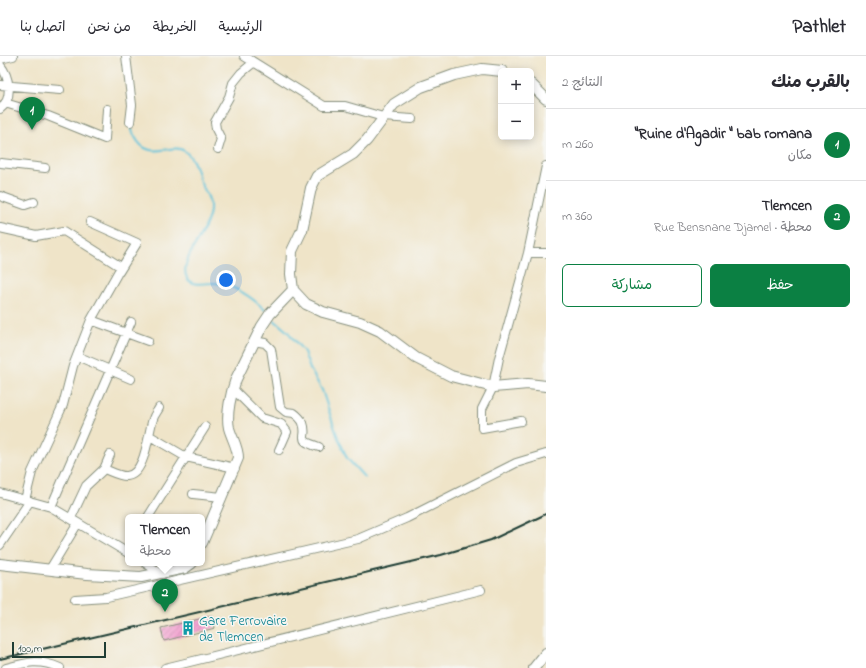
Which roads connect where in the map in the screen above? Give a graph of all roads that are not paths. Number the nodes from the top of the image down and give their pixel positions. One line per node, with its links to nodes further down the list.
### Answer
1 (13, 56): 4 (street)
2 (126, 56): 16 (street)
3 (244, 56): 5 (street)
4 (0, 59)
5 (253, 63): 14 (street); 17 (street)
6 (0, 65): 8 (street)
7 (498, 71): 14 (main road)
8 (4, 85): 10 (street); 12 (street)
9 (534, 87): 11 (main road)
10 (60, 90)
11 (546, 99)
12 (2, 106): 13 (street)
13 (107, 109)
14 (383, 117): 15 (street); 28 (main road)
15 (412, 119)
16 (130, 122)
17 (218, 149)
18 (0, 162): 20 (street)
19 (546, 166): 25 (street)
20 (44, 168)
21 (0, 196): 22 (street)
22 (34, 202)
23 (90, 222): 27 (street)
24 (0, 228): 27 (street)
25 (528, 253): 26 (street); 38 (street)
26 (546, 253)
27 (118, 273): 29 (street)
28 (293, 290): 33 (main road); 38 (main road)
29 (91, 320): 31 (street); 34 (street)
30 (131, 322): 31 (street)
31 (126, 333): 32 (street); 35 (street)
32 (148, 341)
33 (254, 341): 39 (main road); 44 (street)
34 (77, 356): 35 (street); 54 (street)
35 (110, 370): 36 (street); 55 (street)
36 (130, 379)
37 (546, 386): 38 (main road)
38 (493, 387): 41 (street)
39 (233, 389): 45 (street); 49 (main road)
40 (159, 408): 43 (street)
41 (521, 421)
42 (205, 426): 48 (street)
43 (150, 436): 48 (street); 50 (street)
44 (319, 447)
45 (279, 450)
46 (546, 454): 67 (street)
47 (110, 455): 50 (street)
48 (186, 457): 49 (street); 56 (street)
49 (235, 468): 53 (main road)
50 (104, 469): 57 (street)
51 (0, 493): 54 (street)
52 (193, 494): 53 (street)
53 (222, 496): 58 (main road)
54 (28, 500): 55 (street); 59 (street)
55 (51, 508): 57 (street)
56 (150, 514)
57 (75, 521): 60 (street); 64 (street)
58 (205, 536)
59 (0, 545)
60 (125, 550)
61 (0, 564): 64 (main road)
62 (150, 566): 65 (street)
63 (188, 566): 65 (main road)
64 (50, 569): 65 (main road)
65 (162, 574)
66 (481, 590): 71 (street)
67 (75, 599)
68 (546, 653): 72 (main road)
69 (6, 668): 70 (street)
70 (60, 668)
71 (167, 668)
72 (534, 668)

